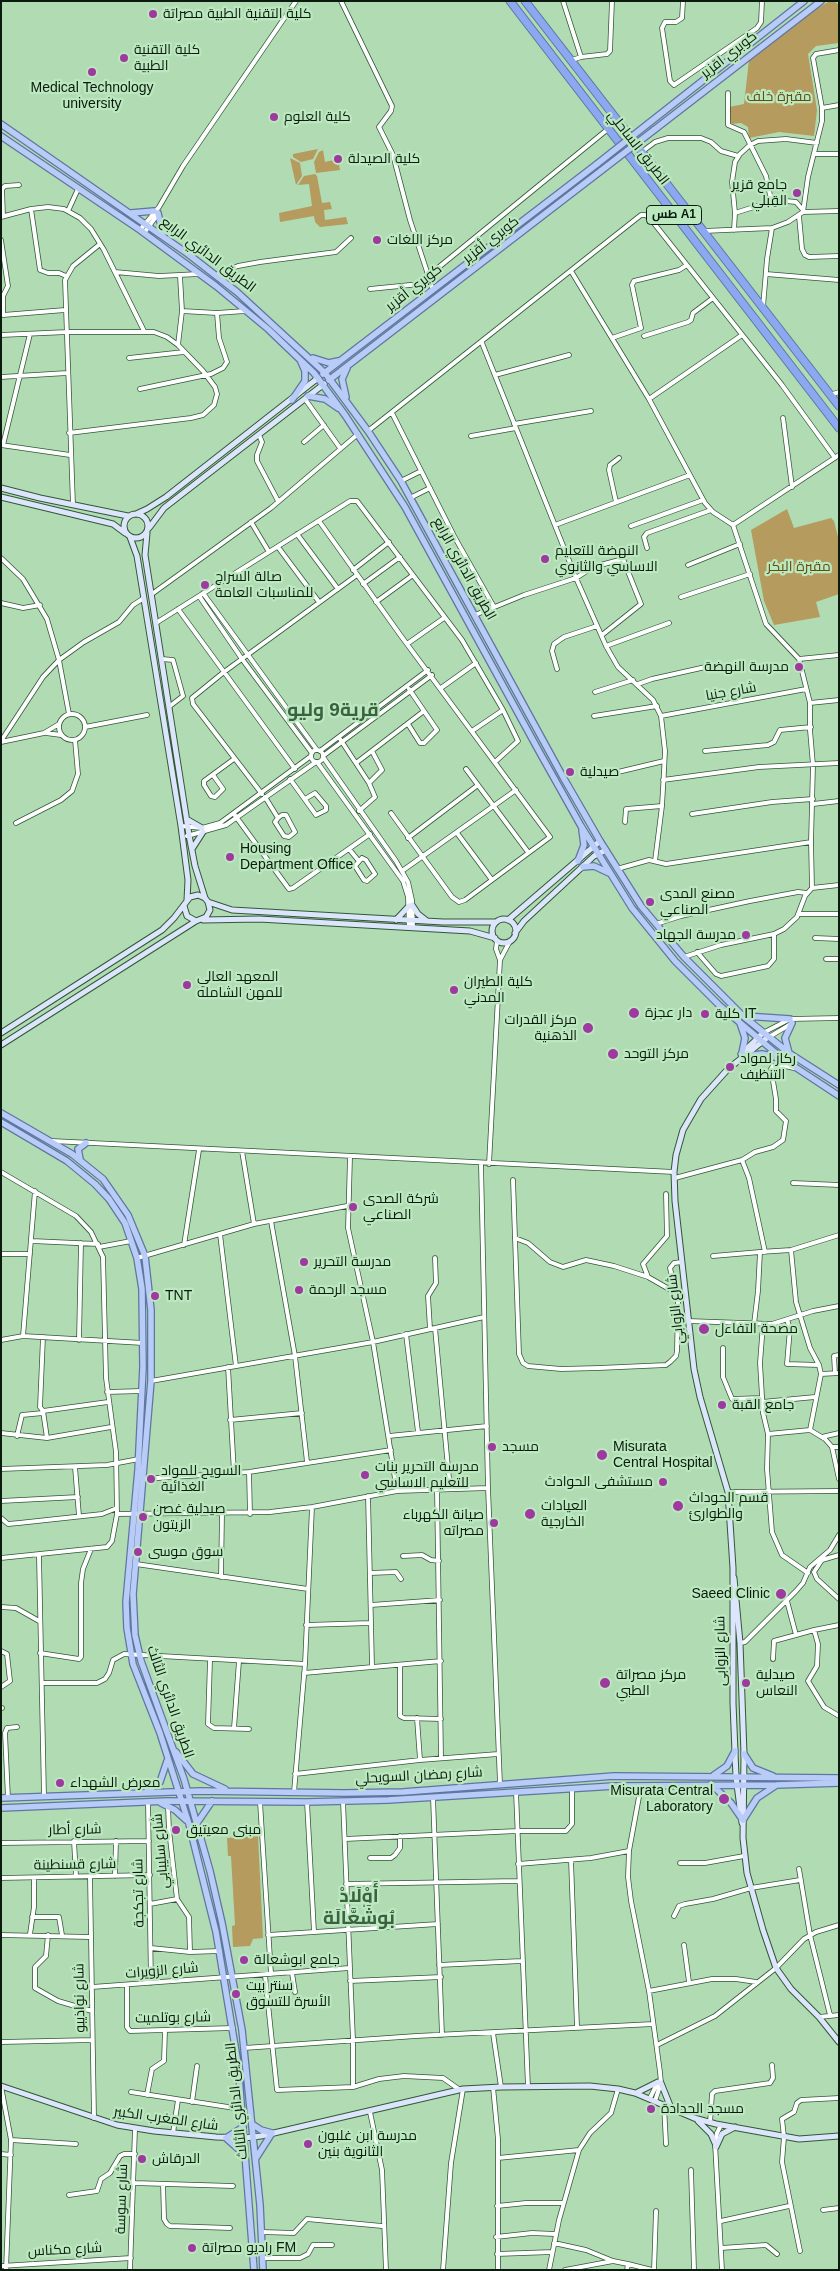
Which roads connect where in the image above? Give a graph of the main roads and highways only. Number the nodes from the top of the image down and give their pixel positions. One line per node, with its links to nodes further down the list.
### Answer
1 (510, 1): 23 (highway, الطريق الساحلي / طس A1)
2 (525, 1): 21 (highway, الطريق الساحلي)
3 (804, 1): 12 (main road, كويري أقزير, bridge)
4 (821, 1): 7 (main road, كوبري اقزير, bridge)
5 (1, 124): 8 (main road, الطريق الدائري الرابع)
6 (1, 136): 10 (main road, الطريق الدائري الرابع)
7 (602, 170): 13 (main road, كوبري أقزير)
8 (130, 213): 9 (main road, الطريق الدائري الرابع); 9 (main road)
9 (163, 236): 11 (main road, الطريق الدائري الرابع)
10 (296, 354): 15 (main road, الطريق الدائري الرابع); 19 (main road)
11 (306, 354): 12 (main road); 14 (main road, الطريق الدائري الرابع)
12 (348, 355): 14 (main road, كويري أقزير)
13 (354, 361): 16 (main road, كوبري أقزير); 20 (main road)
14 (325, 373): 15 (main road, كويري أقزير); 16 (main road, الطريق الدائري الرابع)
15 (318, 378): 17 (main road, الطريق الدائري الرابع)
16 (330, 379): 17 (main road, كوبري أقزير); 20 (main road, الطريق الدائري الرابع)
17 (324, 384): 22 (main road, الطريق الدائري الرابع)
18 (306, 397): 22 (main road)
19 (292, 400)
20 (350, 406): 28 (main road, الطريق الدائري الرابع)
21 (839, 406)
22 (345, 415): 24 (main road, الطريق الدائري الرابع)
23 (839, 428)
24 (581, 826): 25 (main road); 27 (main road, الطريق الدائري الرابع)
25 (578, 861)
26 (583, 868): 27 (main road)
27 (610, 874): 29 (main road, الطريق الدائري الرابع)
28 (743, 1016): 30 (main road, الطريق الدائري الرابع); 30 (main road)
29 (740, 1024): 31 (main road, الطريق الدائري الرابع); 31 (main road)
30 (789, 1053): 32 (main road, الطريق الدائري الرابع)
31 (783, 1059): 33 (main road, الطريق الدائري الرابع)
32 (839, 1085)
33 (839, 1096)
34 (1, 1112): 37 (main road, الطريق الدائري الثالث)
35 (1, 1122): 41 (main road, الطريق الدائري الثالث)
36 (86, 1142): 37 (main road)
37 (80, 1159): 38 (main road, الطريق الدائري الثالث)
38 (173, 1749): 49 (main road, الطريق الدائري الثالث); 50 (main road)
39 (735, 1751): 42 (main road)
40 (744, 1754): 43 (main road)
41 (168, 1759): 48 (main road, الطريق الدائري الثالث); 51 (main road)
42 (712, 1775): 43 (main road, شارع رمضان السويحلي); 50 (main road, شارع رمضان السويحلي)
43 (777, 1778): 44 (main road, شارع رمضان السويحلي)
44 (839, 1778)
45 (839, 1783): 47 (main road, شارع رمضان السويحلي)
46 (711, 1784): 47 (main road, شارع رمضان السويحلي); 47 (main road); 56 (main road, شارع رمضان السويحلي)
47 (776, 1785)
48 (178, 1791): 49 (main road, شارع رمضان السويحلي); 51 (main road, شارع رمضان السويحلي); 54 (main road, الطريق الدائري الثالث)
49 (187, 1791): 50 (main road, شارع رمضان السويحلي); 55 (main road, الطريق الدائري الثالث)
50 (230, 1791)
51 (147, 1792): 52 (main road, شارع رمضان السويحلي)
52 (5, 1798)
53 (157, 1801): 54 (main road, شارع رمضان السويحلي); 57 (main road, شارع رمضان السويحلي); 59 (main road)
54 (181, 1801): 55 (main road, شارع رمضان السويحلي); 59 (main road, الطريق الدائري الثالث)
55 (190, 1801): 56 (main road, شارع رمضان السويحلي); 58 (main road, الطريق الدائري الثالث)
56 (212, 1801): 58 (main road)
57 (1, 1808)
58 (196, 1823): 60 (main road, الطريق الدائري الثالث)
59 (189, 1824): 61 (main road, الطريق الدائري الثالث)
60 (252, 2124): 63 (main road, الطريق الدائري الثالث); 63 (main road)
61 (243, 2127): 62 (main road, الطريق الدائري الثالث); 62 (main road)
62 (245, 2155): 64 (main road, الطريق الدائري الثالث)
63 (255, 2158): 65 (main road, الطريق الدائري الثالث)
64 (254, 2270)
65 (263, 2270)

